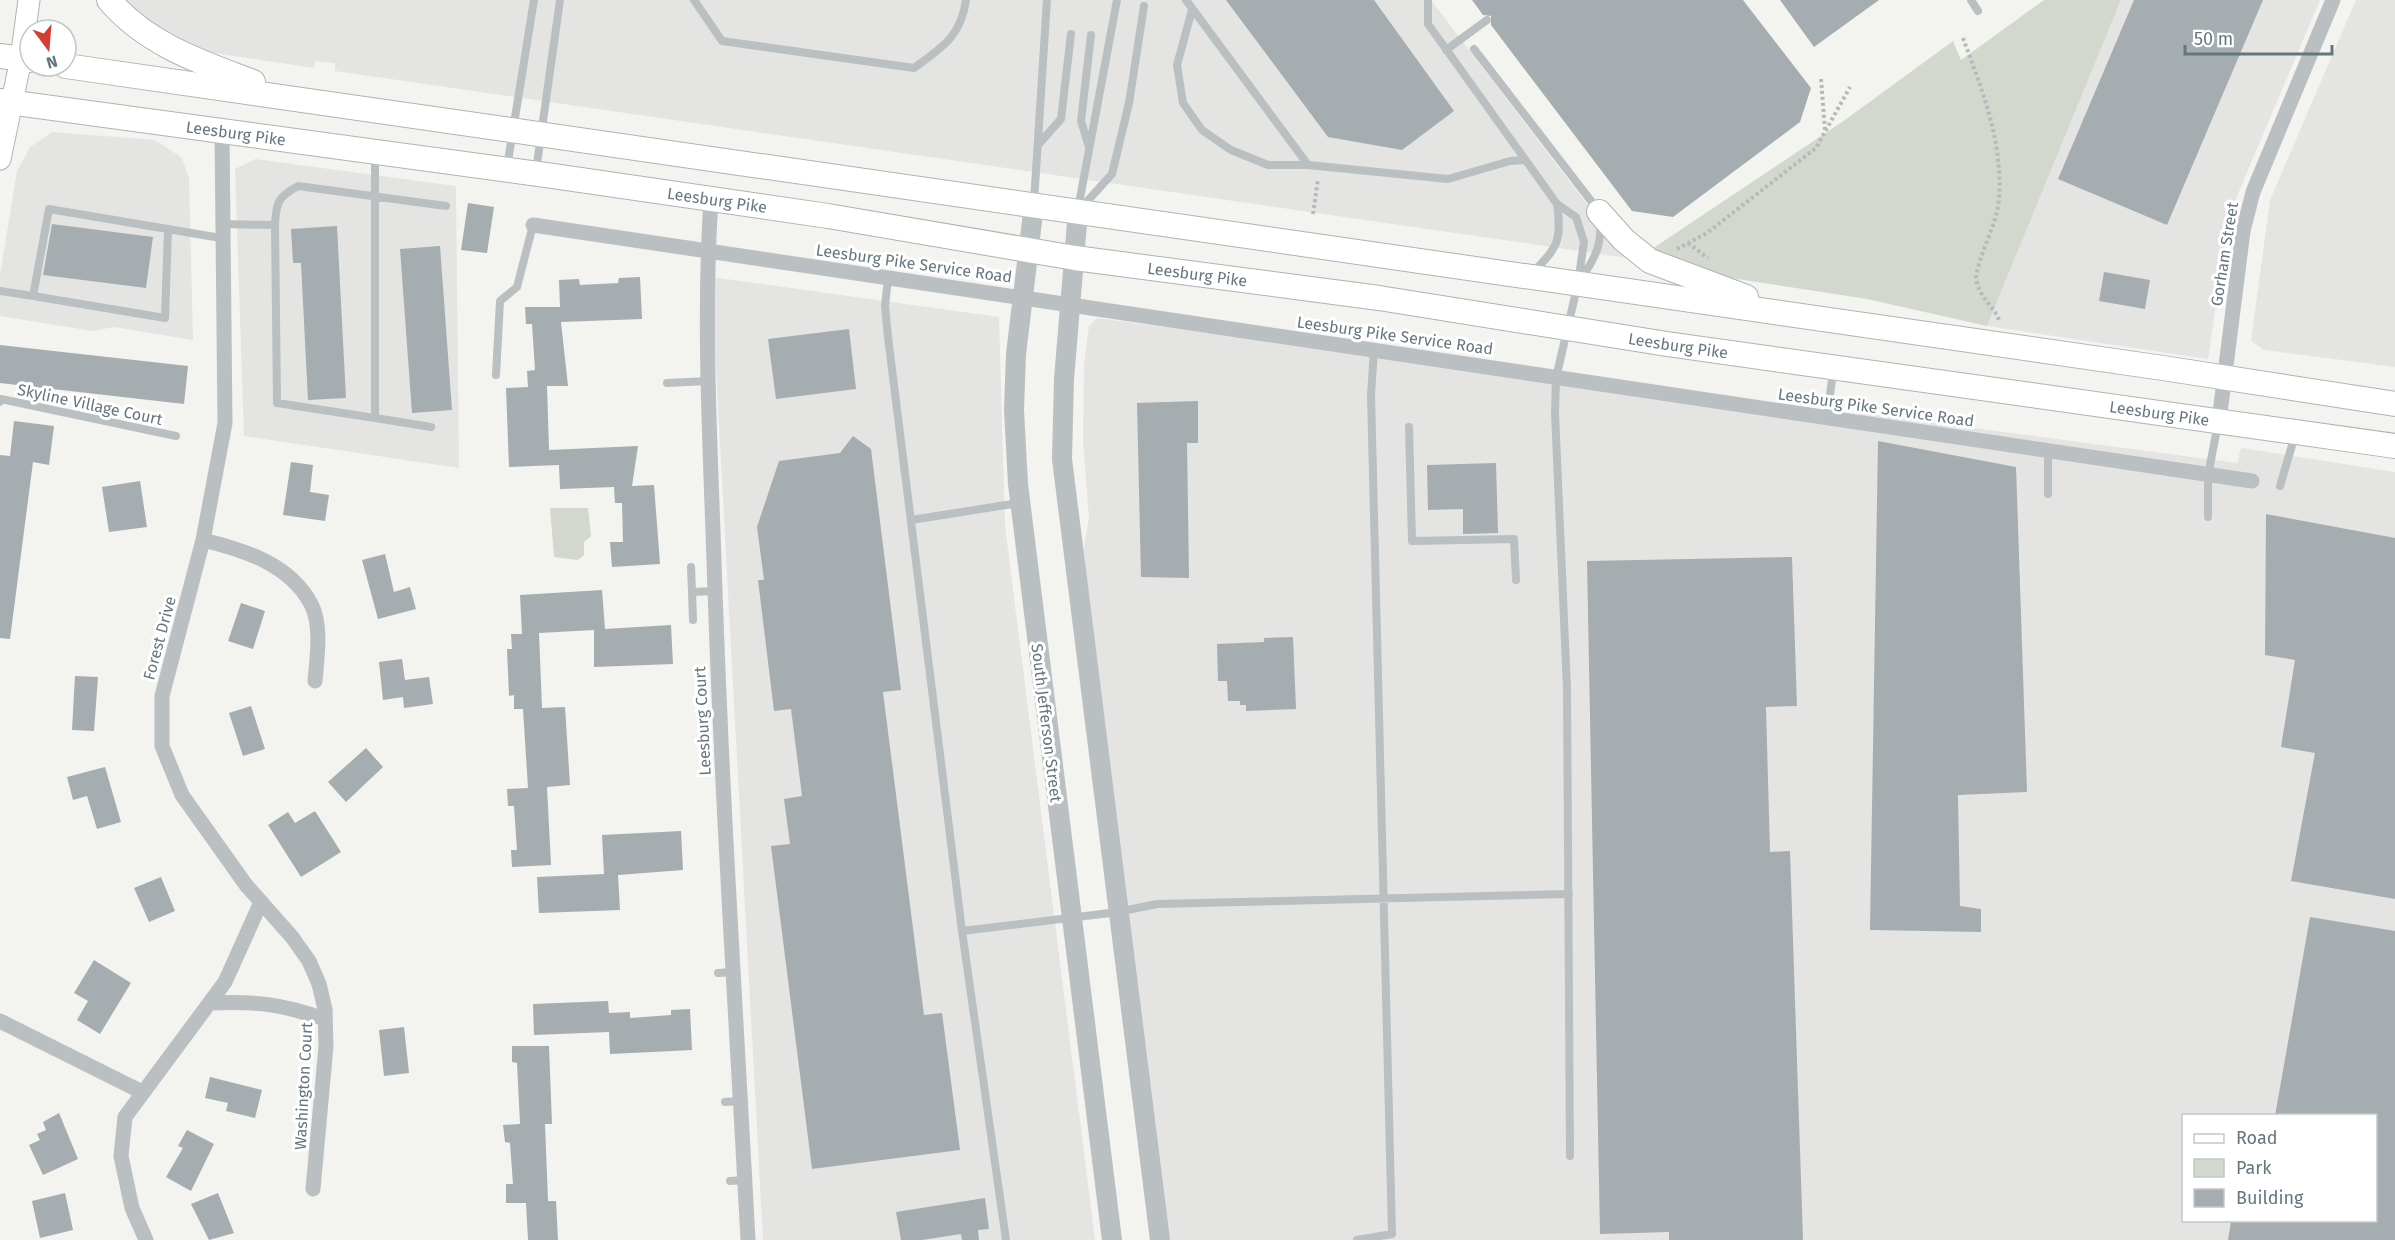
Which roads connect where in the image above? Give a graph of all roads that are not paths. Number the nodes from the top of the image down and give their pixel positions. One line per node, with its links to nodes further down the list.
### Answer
1 (29, 0): 21 (main road)
2 (109, 0): 23 (main road)
3 (534, 0): 25 (lane)
4 (560, 0): 27 (lane)
5 (694, 0): 6 (lane)
6 (966, 0)
7 (1047, 0): 28 (lane)
8 (1117, 0): 29 (lane)
9 (1186, 0): 14 (lane)
10 (1428, 0): 20 (lane)
11 (1971, 0): 15 (lane)
12 (2333, 0): 62 (street, Gorham Street)
13 (1144, 6): 41 (lane)
14 (1192, 10): 33 (lane); 33 (lane)
15 (1978, 11)
16 (1487, 20): 20 (lane)
17 (1071, 34): 28 (lane)
18 (1090, 35): 29 (lane)
19 (1474, 49): 42 (lane)
20 (1446, 50): 32 (lane)
21 (17, 58): 24 (main road)
22 (78, 68): 23 (main road)
23 (316, 101): 25 (main road)
24 (6, 102): 26 (main road, Leesburg Pike); 31 (main road)
25 (513, 131): 27 (main road); 34 (lane)
26 (222, 132): 30 (main road, Leesburg Pike); 46 (street, Forest Drive)
27 (541, 135): 35 (lane); 39 (main road)
28 (1038, 145): 39 (lane)
29 (1089, 148): 41 (lane)
30 (375, 152): 34 (main road, Leesburg Pike); 36 (lane)
31 (0, 159)
32 (1524, 160): 33 (lane); 38 (lane)
33 (1308, 165)
34 (506, 170): 35 (main road, Leesburg Pike)
35 (535, 174): 37 (main road, Leesburg Pike)
36 (373, 197): 40 (lane); 43 (lane); 68 (lane)
37 (711, 199): 47 (main road, Leesburg Pike); 48 (street, Leesburg Court)
38 (1557, 204): 50 (lane); 52 (lane)
39 (1034, 205): 41 (main road); 47 (street, South Jefferson Street)
40 (446, 206)
41 (1078, 211): 49 (street); 50 (main road)
42 (1599, 212): 52 (lane); 57 (main road)
43 (275, 225): 46 (lane); 68 (lane)
44 (533, 225): 48 (street, Leesburg Pike Service Road); 61 (lane)
45 (168, 230): 46 (lane); 54 (lane); 54 (lane)
46 (221, 231): 84 (street, Forest Drive)
47 (1029, 250): 49 (main road, Leesburg Pike); 55 (street, South Jefferson Street)
48 (707, 251): 51 (street, Leesburg Pike Service Road); 64 (street, Leesburg Court)
49 (1075, 258): 56 (street); 58 (main road, Leesburg Pike)
50 (1528, 276): 52 (main road)
51 (888, 278): 55 (street, Leesburg Pike Service Road); 83 (lane)
52 (1578, 283): 57 (main road); 58 (lane)
53 (0, 291): 54 (lane)
54 (33, 296)
55 (1023, 298): 56 (street, Leesburg Pike Service Road); 81 (street, South Jefferson Street)
56 (1070, 305): 59 (street, Leesburg Pike Service Road); 94 (street)
57 (1796, 316): 62 (main road)
58 (1568, 327): 60 (main road, Leesburg Pike); 63 (lane)
59 (1374, 350): 63 (street, Leesburg Pike Service Road); 92 (lane)
60 (1833, 367): 69 (lane); 70 (main road, Leesburg Pike)
61 (496, 375)
62 (2225, 377): 67 (main road); 70 (street, Gorham Street)
63 (1556, 378): 69 (street, Leesburg Pike Service Road); 91 (lane)
64 (708, 381): 65 (lane); 87 (street, Leesburg Court)
65 (667, 383)
66 (0, 402): 74 (lane, Skyline Village Court)
67 (2395, 404)
68 (375, 418): 71 (lane)
69 (1827, 418): 76 (street, Leesburg Pike Service Road)
70 (2219, 422): 73 (main road, Leesburg Pike); 77 (lane)
71 (431, 427)
72 (1408, 427): 86 (lane)
73 (2295, 433): 75 (main road, Leesburg Pike); 79 (lane)
74 (176, 436)
75 (2395, 446)
76 (2048, 451): 77 (street, Leesburg Pike Service Road); 80 (lane)
77 (2208, 475): 78 (street, Leesburg Pike Service Road); 82 (lane)
78 (2252, 481)
79 (2280, 486)
80 (2048, 494)
81 (1020, 503): 83 (lane); 95 (street, South Jefferson Street)
82 (2208, 517)
83 (911, 520): 96 (lane)
84 (203, 540): 90 (street); 93 (street, Forest Drive)
85 (691, 567): 88 (lane)
86 (1516, 580)
87 (715, 591): 88 (lane); 104 (street, Leesburg Court)
88 (692, 592): 89 (lane)
89 (693, 620)
90 (315, 681)
91 (1569, 894): 92 (lane); 101 (lane)
92 (1383, 898): 94 (lane); 108 (lane)
93 (261, 902): 97 (street); 98 (street, Washington Court)
94 (1118, 912): 95 (lane); 107 (street)
95 (1071, 916): 96 (lane); 106 (street, South Jefferson Street)
96 (962, 931): 105 (lane)
97 (210, 1002): 98 (street); 100 (street)
98 (325, 1019): 102 (street, Washington Court)
99 (0, 1021): 100 (street)
100 (142, 1092): 103 (street)
101 (1570, 1156)
102 (314, 1187)
103 (146, 1240)
104 (748, 1240)
105 (1006, 1240)
106 (1112, 1240)
107 (1160, 1240)
108 (1357, 1240)

